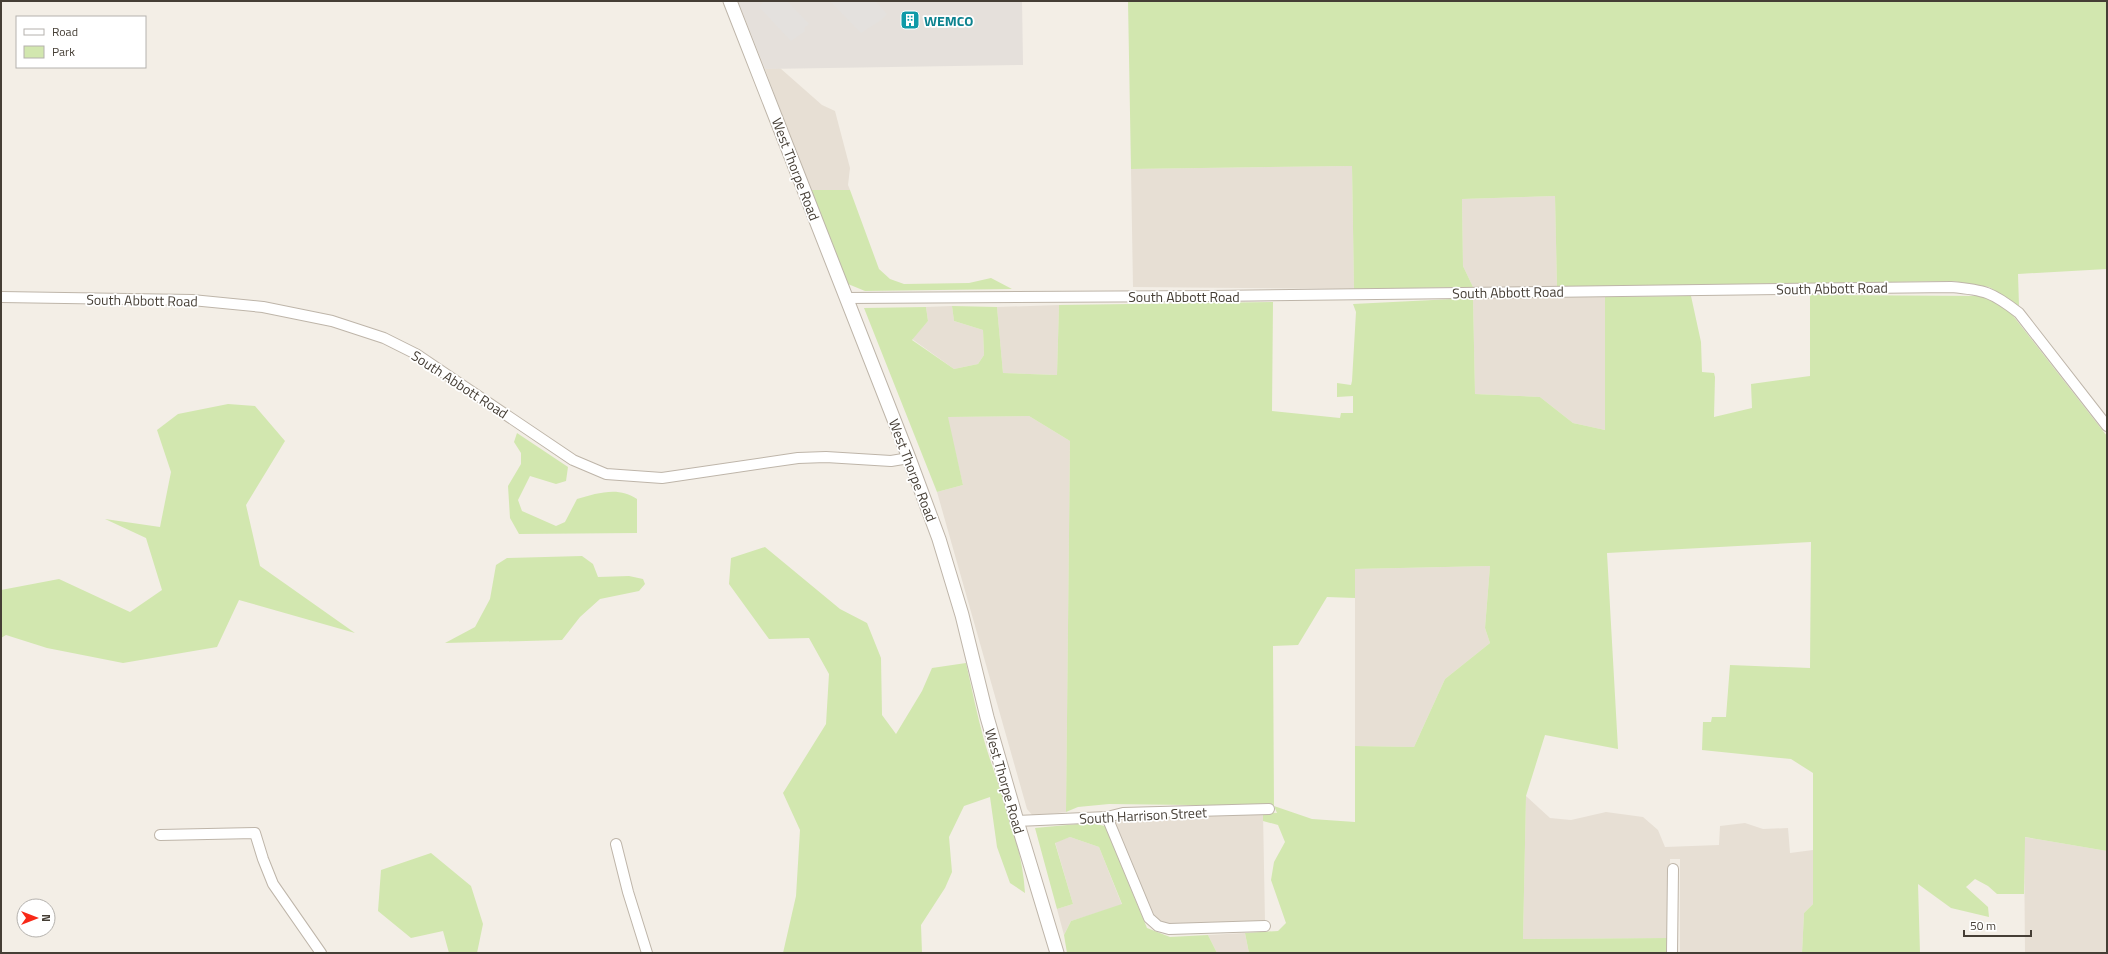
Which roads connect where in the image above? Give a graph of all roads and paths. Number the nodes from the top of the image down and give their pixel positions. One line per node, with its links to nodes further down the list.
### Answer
1 (730, 1): 3 (street, West Thorpe Road)
2 (1, 297): 5 (street, South Abbott Road)
3 (846, 298): 4 (street, South Abbott Road); 5 (street, West Thorpe Road)
4 (2107, 426)
5 (909, 458): 8 (street, West Thorpe Road)
6 (1268, 809): 7 (street, South Harrison Street)
7 (1107, 817): 8 (street, South Harrison Street); 12 (street)
8 (1016, 821): 15 (street, West Thorpe Road)
9 (160, 835): 13 (street)
10 (616, 844): 14 (street)
11 (1673, 869): 16 (street)
12 (1265, 926)
13 (321, 953)
14 (647, 953)
15 (1057, 953)
16 (1672, 953)

